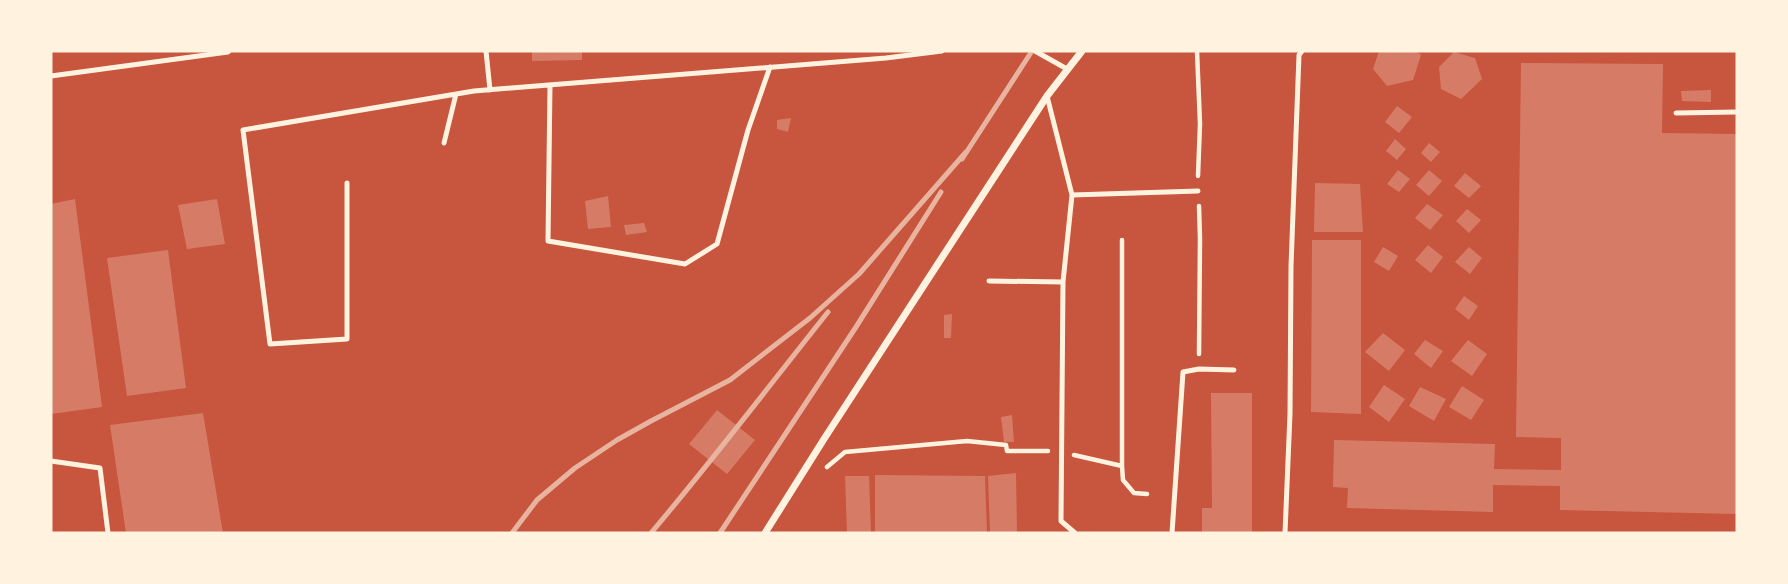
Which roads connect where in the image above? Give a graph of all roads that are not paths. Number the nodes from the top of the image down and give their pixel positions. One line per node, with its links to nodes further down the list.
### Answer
1 (229, 51): 11 (lane)
2 (486, 51): 13 (lane)
3 (882, 51): 8 (lane)
4 (942, 51): 8 (lane)
5 (1035, 51): 10 (lane)
6 (1082, 51): 10 (street)
7 (1302, 51): 30 (lane)
8 (886, 58): 9 (lane)
9 (770, 67): 12 (lane); 12 (lane)
10 (1067, 69): 15 (street)
11 (51, 76)
12 (550, 85): 13 (lane)
13 (490, 90): 14 (lane)
14 (456, 94): 18 (lane); 19 (lane)
15 (1047, 96): 21 (lane); 27 (street)
16 (1737, 112): 17 (lane)
17 (1676, 114)
18 (444, 144)
19 (347, 184)
20 (1198, 191): 21 (lane)
21 (1072, 195): 23 (lane)
22 (989, 281): 23 (lane)
23 (1063, 282): 28 (lane)
24 (1234, 370): 29 (lane)
25 (51, 461): 26 (lane)
26 (108, 533)
27 (765, 533)
28 (1075, 533)
29 (1172, 533)
30 (1285, 533)

